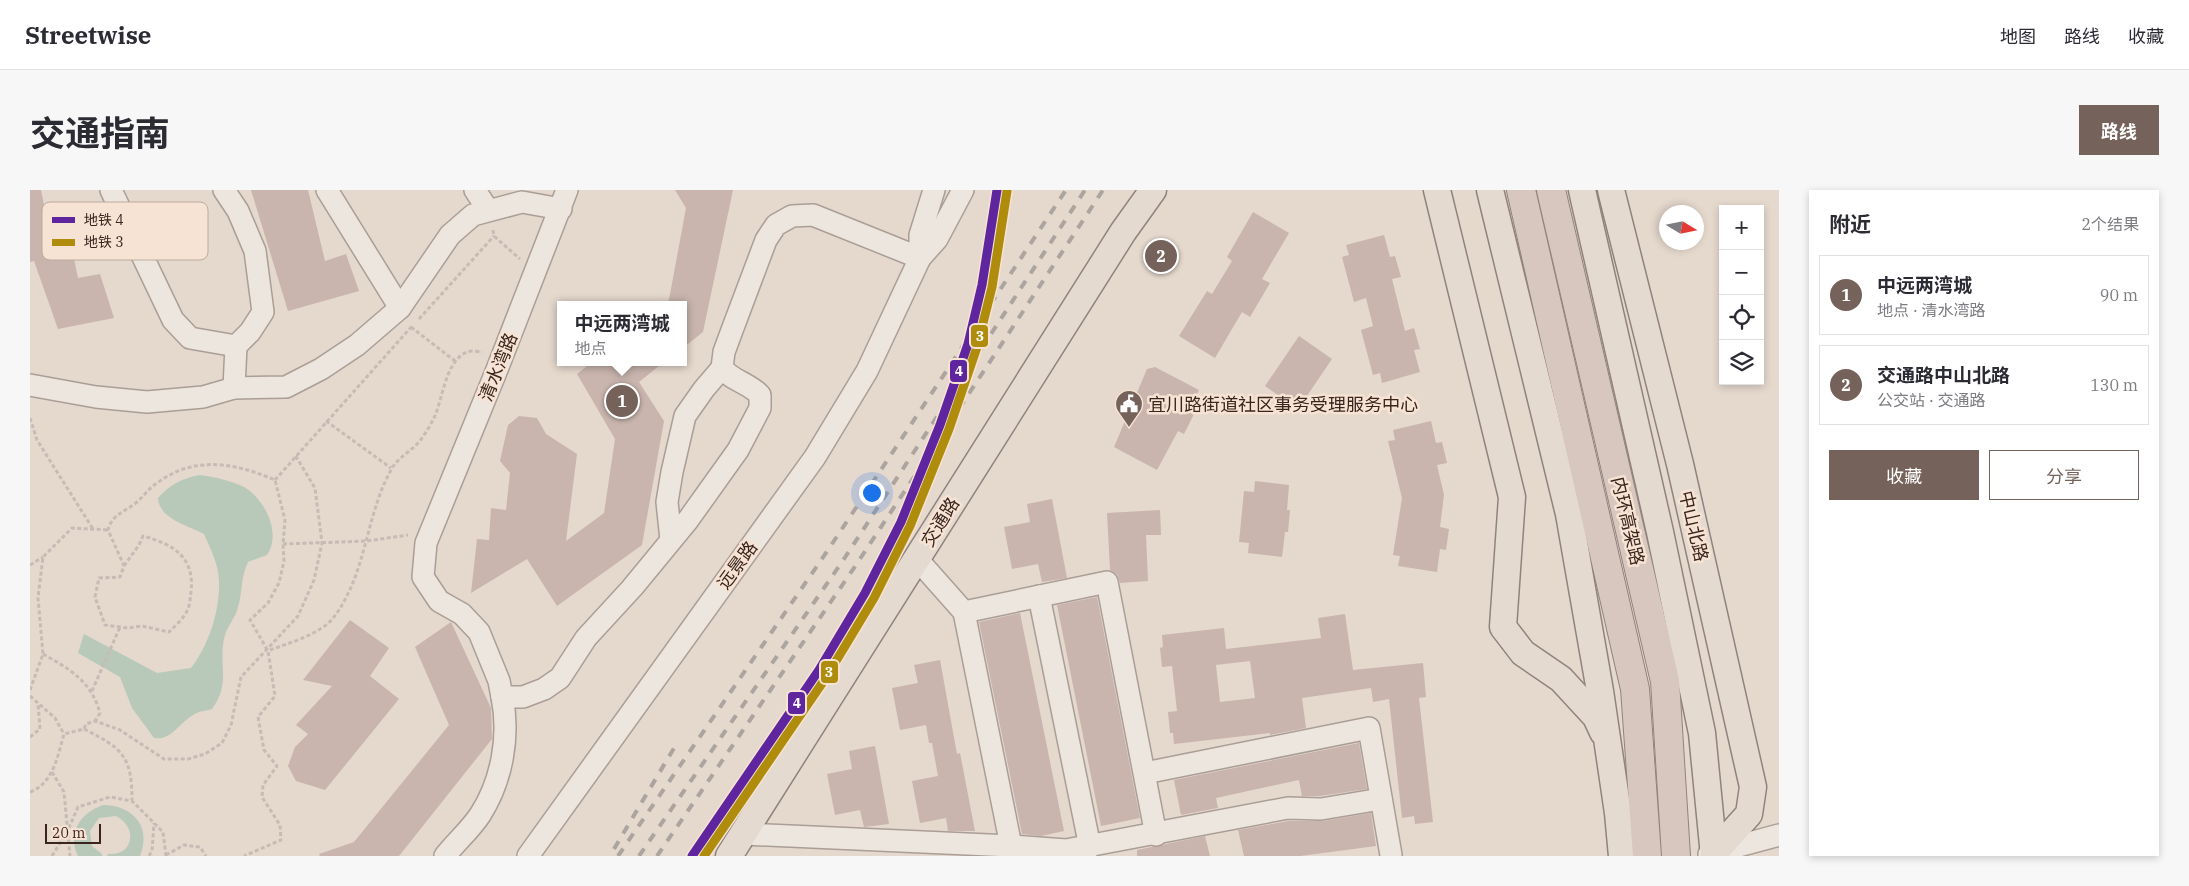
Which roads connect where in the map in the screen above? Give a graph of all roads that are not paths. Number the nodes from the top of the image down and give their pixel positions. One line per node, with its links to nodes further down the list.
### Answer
1 (111, 190): 15 (street)
2 (224, 190): 20 (street)
3 (327, 190): 19 (street)
4 (475, 190): 16 (street)
5 (934, 190): 17 (street, 远景路)
6 (963, 190): 17 (street, 远景路)
7 (1153, 190): 25 (main road, 交通路)
8 (1436, 190): 31 (main road)
9 (1490, 190): 31 (main road)
10 (1521, 190): 29 (highway, 内环高架路)
11 (1551, 190): 28 (highway, 内环高架路)
12 (1582, 190): 40 (main road, 中山北路)
13 (1611, 190): 40 (main road, 中山北路)
14 (564, 199): 16 (street); 30 (street, 清水湾路)
15 (117, 202)
16 (488, 210): 19 (street)
17 (920, 258): 21 (street); 42 (street, 远景路)
18 (144, 260): 20 (street)
19 (400, 308): 23 (street)
20 (236, 346): 23 (street)
21 (722, 368): 24 (street); 24 (street)
22 (30, 385): 23 (street)
23 (234, 388)
24 (671, 540): 30 (street)
25 (917, 559): 27 (street); 35 (main road, 交通路)
26 (1039, 596): 27 (street); 32 (street); 39 (street)
27 (964, 612): 38 (street)
28 (1665, 680): 40 (highway); 49 (highway, 内环高架路)
29 (1635, 689): 47 (highway); 48 (highway, 内环高架路)
30 (502, 697): 41 (street, 清水湾路)
31 (1607, 739): 34 (main road)
32 (1145, 773): 33 (street); 36 (street)
33 (1381, 799): 36 (street); 44 (street)
34 (1618, 813): 45 (main road); 46 (main road)
35 (744, 834): 38 (street); 43 (main road, 交通路)
36 (1156, 835): 39 (street)
37 (1779, 835): 40 (street)
38 (1011, 846): 39 (street)
39 (1090, 847)
40 (1705, 855)
41 (445, 856)
42 (528, 856)
43 (729, 856)
44 (1390, 856)
45 (1612, 856)
46 (1622, 856)
47 (1635, 856)
48 (1648, 856)
49 (1676, 856)

